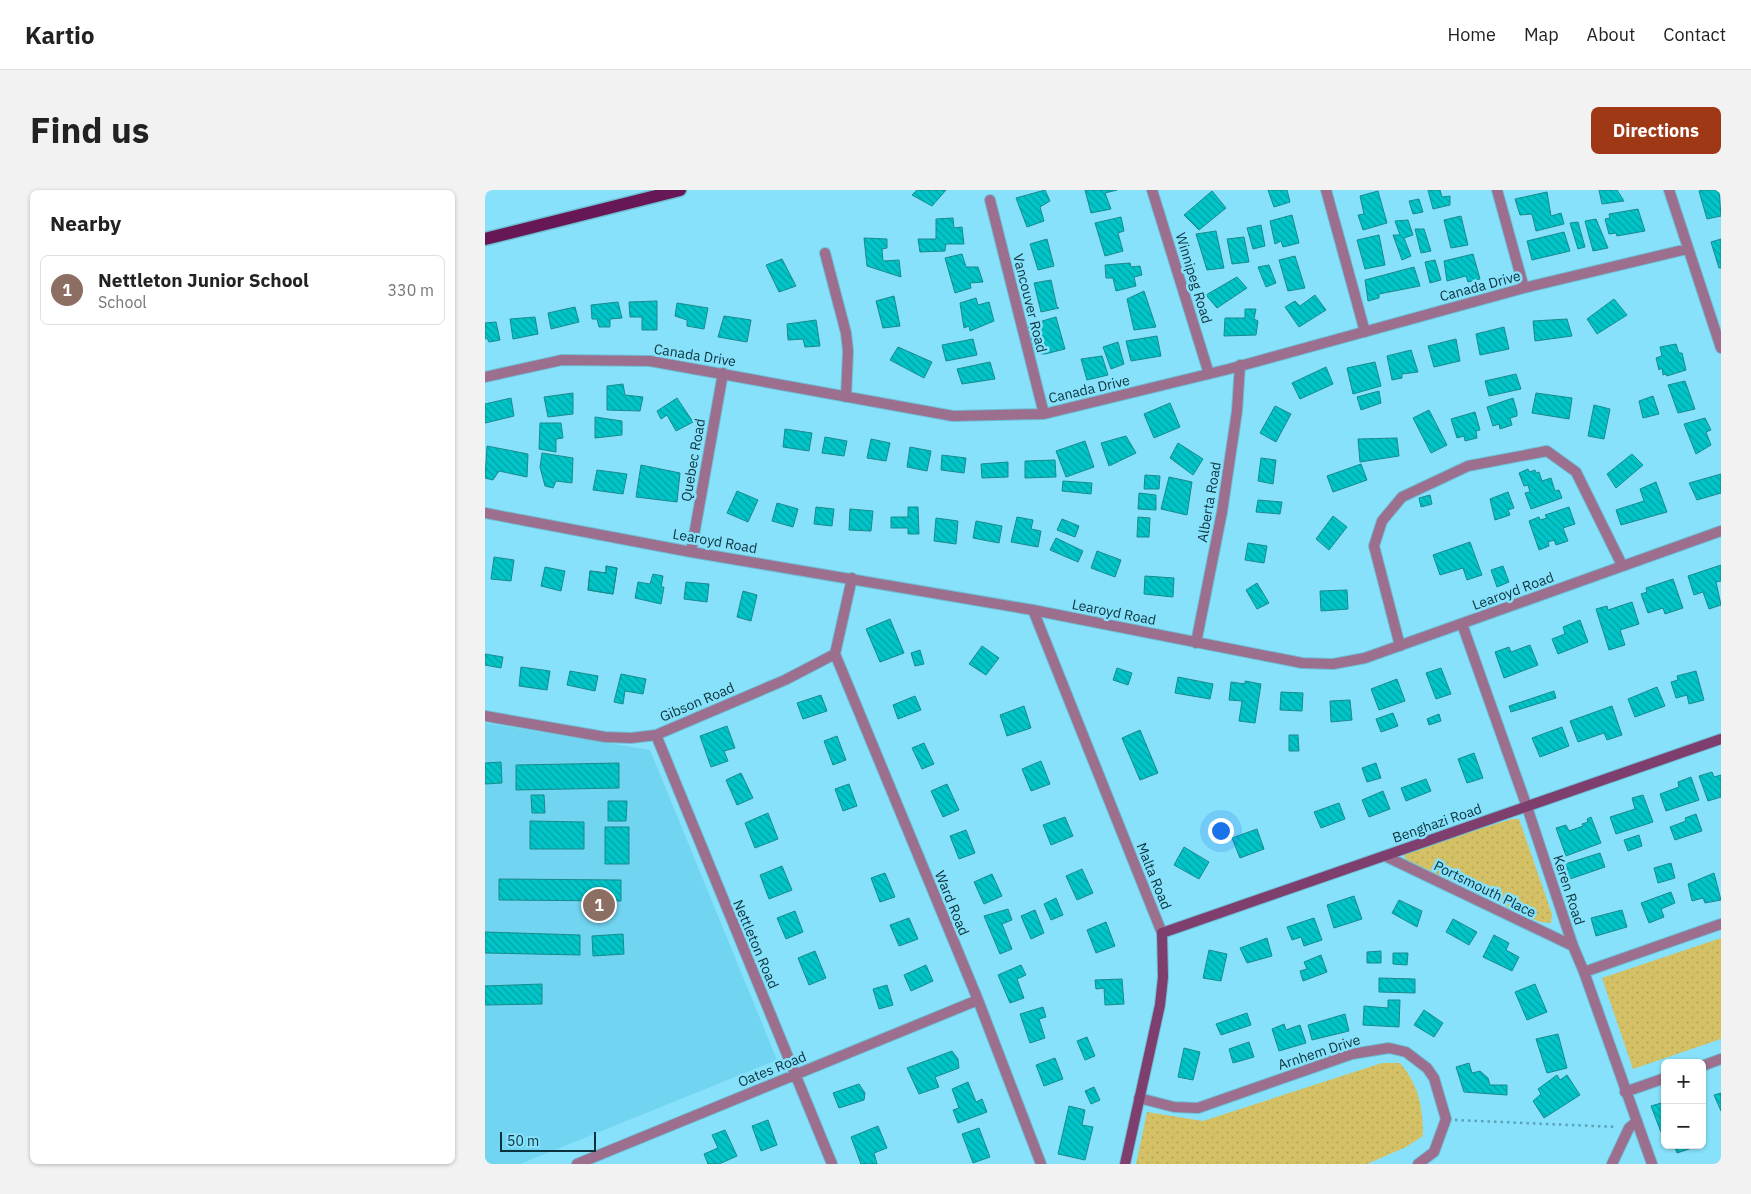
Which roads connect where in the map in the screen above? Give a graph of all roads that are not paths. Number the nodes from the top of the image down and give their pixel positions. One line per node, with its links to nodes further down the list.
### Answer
1 (680, 190): 7 (main road)
2 (1152, 190): 15 (street, Winnipeg Road)
3 (1327, 190): 11 (street)
4 (1497, 190): 10 (street)
5 (1669, 190): 8 (street)
6 (990, 200): 18 (street, Vancouver Road)
7 (485, 240)
8 (1687, 249): 10 (street, Canada Drive); 12 (street)
9 (825, 252): 17 (street)
10 (1524, 288): 11 (street, Canada Drive)
11 (1365, 332): 13 (street, Canada Drive)
12 (1721, 348)
13 (1240, 365): 15 (street, Canada Drive); 26 (street, Alberta Road)
14 (723, 373): 16 (street, Canada Drive); 17 (street, Canada Drive); 21 (street, Quebec Road)
15 (1209, 374): 18 (street, Canada Drive)
16 (485, 378)
17 (846, 397): 18 (street, Canada Drive)
18 (1044, 414)
19 (485, 513): 21 (street, Learoyd Road)
20 (1721, 531): 22 (street, Learoyd Road)
21 (691, 552): 23 (street, Learoyd Road)
22 (1622, 565): 25 (street, Learoyd Road); 27 (street)
23 (853, 578): 24 (street, Learoyd Road); 28 (street)
24 (1033, 610): 26 (street, Learoyd Road); 35 (street, Malta Road)
25 (1462, 624): 27 (street, Learoyd Road); 32 (street, Keren Road)
26 (1196, 643): 27 (street, Learoyd Road)
27 (1400, 646)
28 (835, 654): 30 (street, Gibson Road); 38 (street, Ward Road)
29 (485, 716): 30 (street, Gibson Road)
30 (656, 735): 41 (street, Nettleton Road)
31 (1721, 739): 32 (street, Benghazi Road)
32 (1527, 807): 33 (street, Benghazi Road); 36 (street, Keren Road)
33 (1385, 856): 35 (street, Benghazi Road); 36 (street, Portsmouth Place)
34 (1721, 924): 37 (street)
35 (1162, 933): 44 (street, Malta Road)
36 (1573, 946): 37 (street, Keren Road)
37 (1584, 972): 43 (street, Keren Road)
38 (978, 1000): 41 (street, Oates Road); 48 (street, Ward Road)
39 (1721, 1059): 40 (street)
40 (1706, 1065)
41 (796, 1074): 46 (street, Oates Road); 47 (street, Nettleton Road)
42 (1661, 1079): 43 (street)
43 (1625, 1092): 45 (street, Keren Road)
44 (1139, 1098): 49 (street, Malta Road); 50 (street, Arnhem Drive)
45 (1633, 1125): 51 (street); 52 (street, Keren Road)
46 (577, 1164)
47 (832, 1164)
48 (1041, 1164)
49 (1125, 1164)
50 (1418, 1164)
51 (1611, 1164)
52 (1652, 1164)

